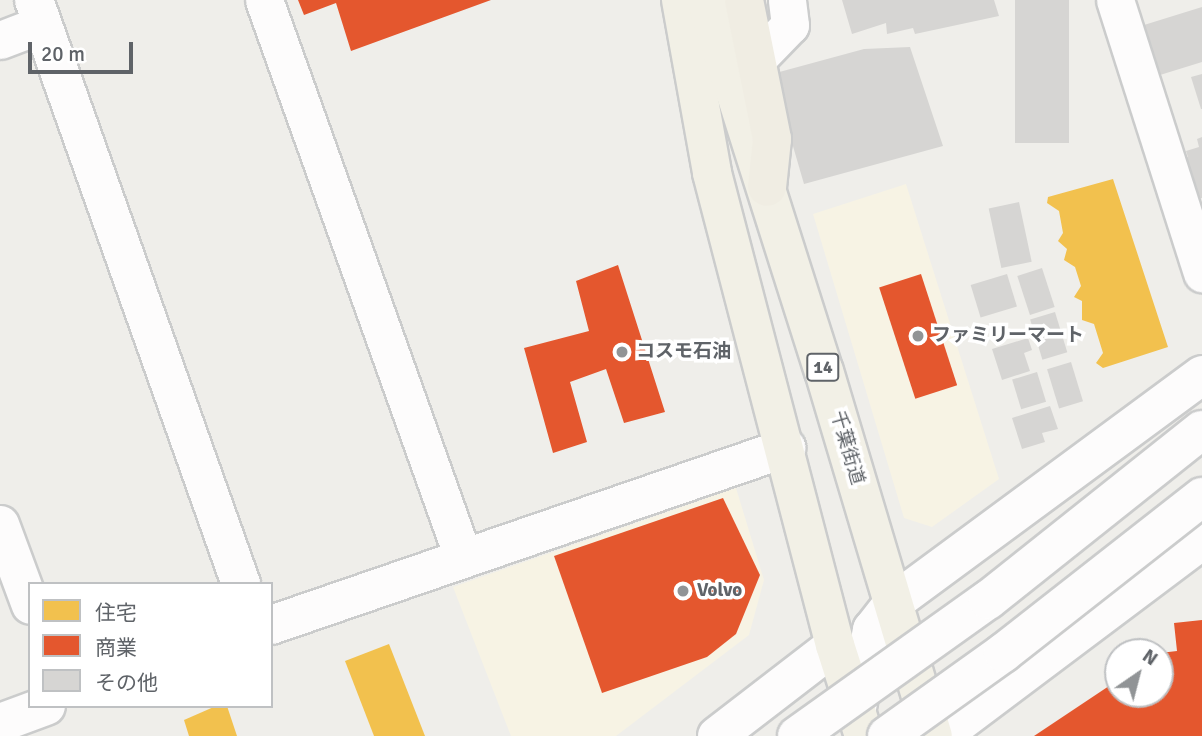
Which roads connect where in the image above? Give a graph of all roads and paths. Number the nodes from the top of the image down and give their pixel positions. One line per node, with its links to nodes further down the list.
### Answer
1 (264, 0): 18 (street)
2 (681, 0): 14 (highway)
3 (706, 0): 10 (highway, 千葉街道 / 14)
4 (744, 0): 9 (highway)
5 (787, 0): 9 (street)
6 (1120, 2): 11 (street)
7 (38, 12): 8 (street); 19 (street)
8 (0, 40)
9 (755, 61): 10 (highway)
10 (767, 187): 21 (highway, 千葉街道 / 14)
11 (1202, 273)
12 (1202, 375): 21 (street)
13 (1202, 430): 28 (street, bridge)
14 (786, 448): 18 (street); 23 (highway)
15 (1202, 497): 29 (street, bridge)
16 (0, 524): 20 (street)
17 (1202, 540): 31 (street)
18 (463, 557): 22 (street)
19 (240, 582)
20 (28, 601)
21 (892, 603): 26 (street); 30 (highway, 千葉街道 / 14)
22 (273, 624)
23 (835, 645): 26 (highway); 27 (street)
24 (41, 708): 25 (street)
25 (0, 723)
26 (860, 724)
27 (717, 736)
28 (797, 736)
29 (887, 736)
30 (933, 736)
31 (941, 736)

